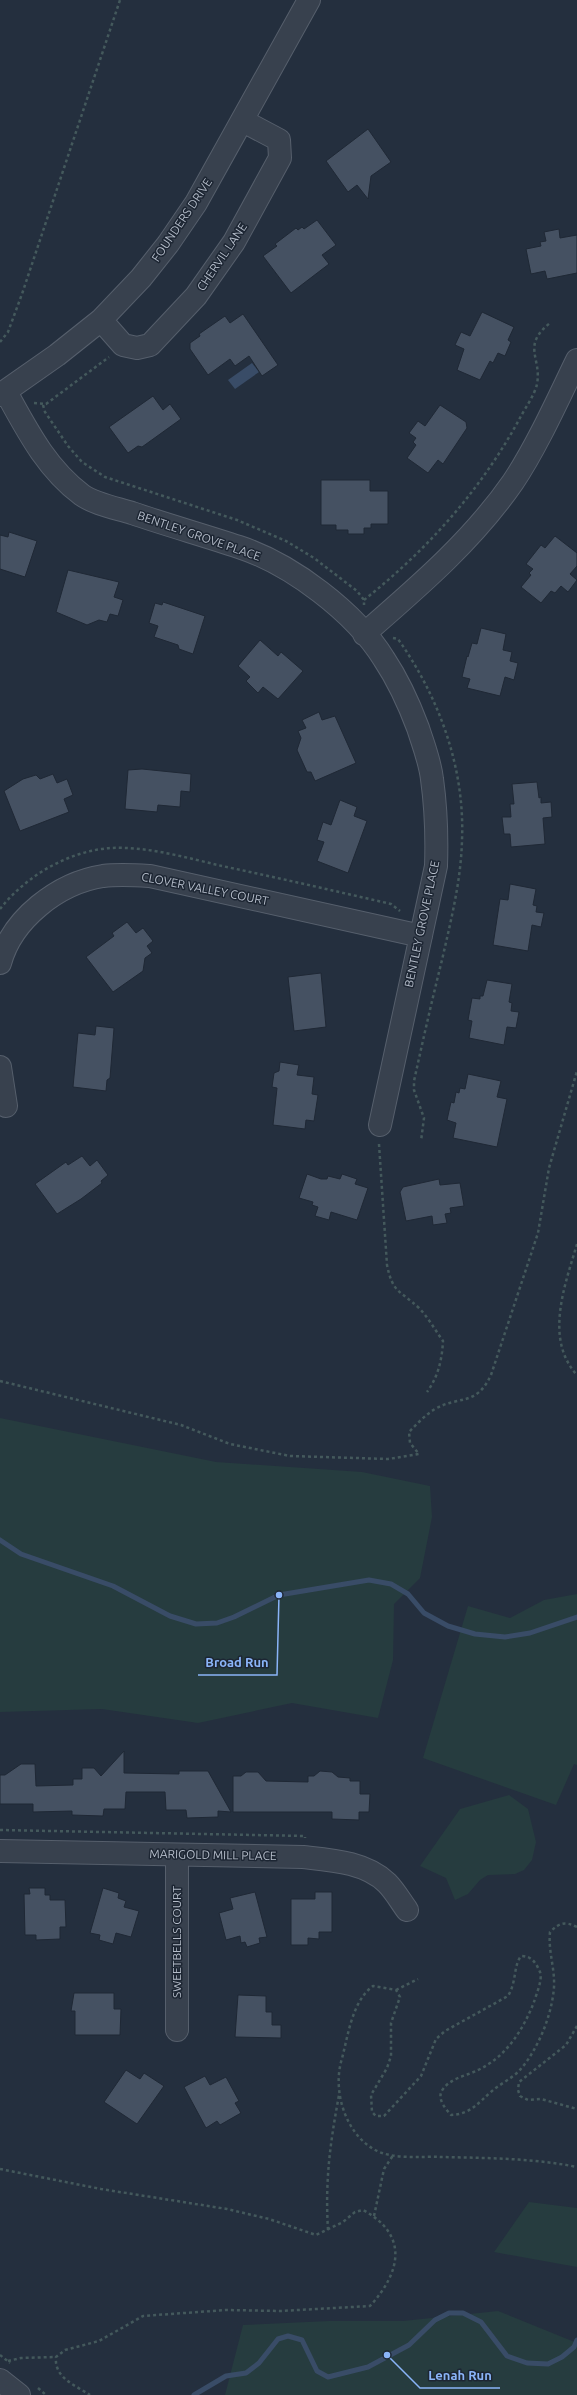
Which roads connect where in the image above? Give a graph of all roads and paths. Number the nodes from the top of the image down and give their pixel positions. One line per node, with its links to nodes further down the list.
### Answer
1 (120, 0): 6 (path)
2 (309, 0): 3 (street, FOUNDERS DRIVE)
3 (243, 121): 4 (street, FOUNDERS DRIVE); 7 (street, CHERVIL LANE)
4 (101, 320): 7 (street); 9 (street, FOUNDERS DRIVE)
5 (550, 323): 11 (path)
6 (0, 342)
7 (123, 345): 10 (path)
8 (577, 360): 12 (street)
9 (7, 399): 10 (path); 12 (street, BENTLEY GROVE PLACE)
10 (43, 405): 11 (path)
11 (364, 600): 12 (path)
12 (369, 630): 13 (street, BENTLEY GROVE PLACE); 19 (path)
13 (421, 936): 14 (street, CLOVER VALLEY COURT); 18 (street, BENTLEY GROVE PLACE)
14 (0, 962)
15 (0, 1067): 17 (street)
16 (577, 1071): 22 (path)
17 (6, 1106)
18 (380, 1125): 23 (path)
19 (421, 1141)
20 (577, 1244): 21 (path)
21 (577, 1376)
22 (0, 1381)
23 (427, 1392)
24 (0, 1851): 25 (street, MARIGOLD MILL PLACE)
25 (177, 1855): 26 (street, MARIGOLD MILL PLACE); 31 (street, SWEETBELLS COURT)
26 (408, 1910)
27 (577, 1927): 29 (path)
28 (418, 1978): 29 (path)
29 (396, 1990): 32 (path)
30 (577, 2026): 33 (path)
31 (177, 2030)
32 (339, 2092): 34 (path); 38 (path)
33 (577, 2109)
34 (394, 2154): 35 (path); 37 (path)
35 (577, 2167)
36 (0, 2169): 38 (path)
37 (374, 2216): 38 (path); 39 (path)
38 (328, 2230)
39 (56, 2357): 40 (path); 42 (path)
40 (4, 2371): 41 (street)
41 (19, 2395)
42 (90, 2395)

